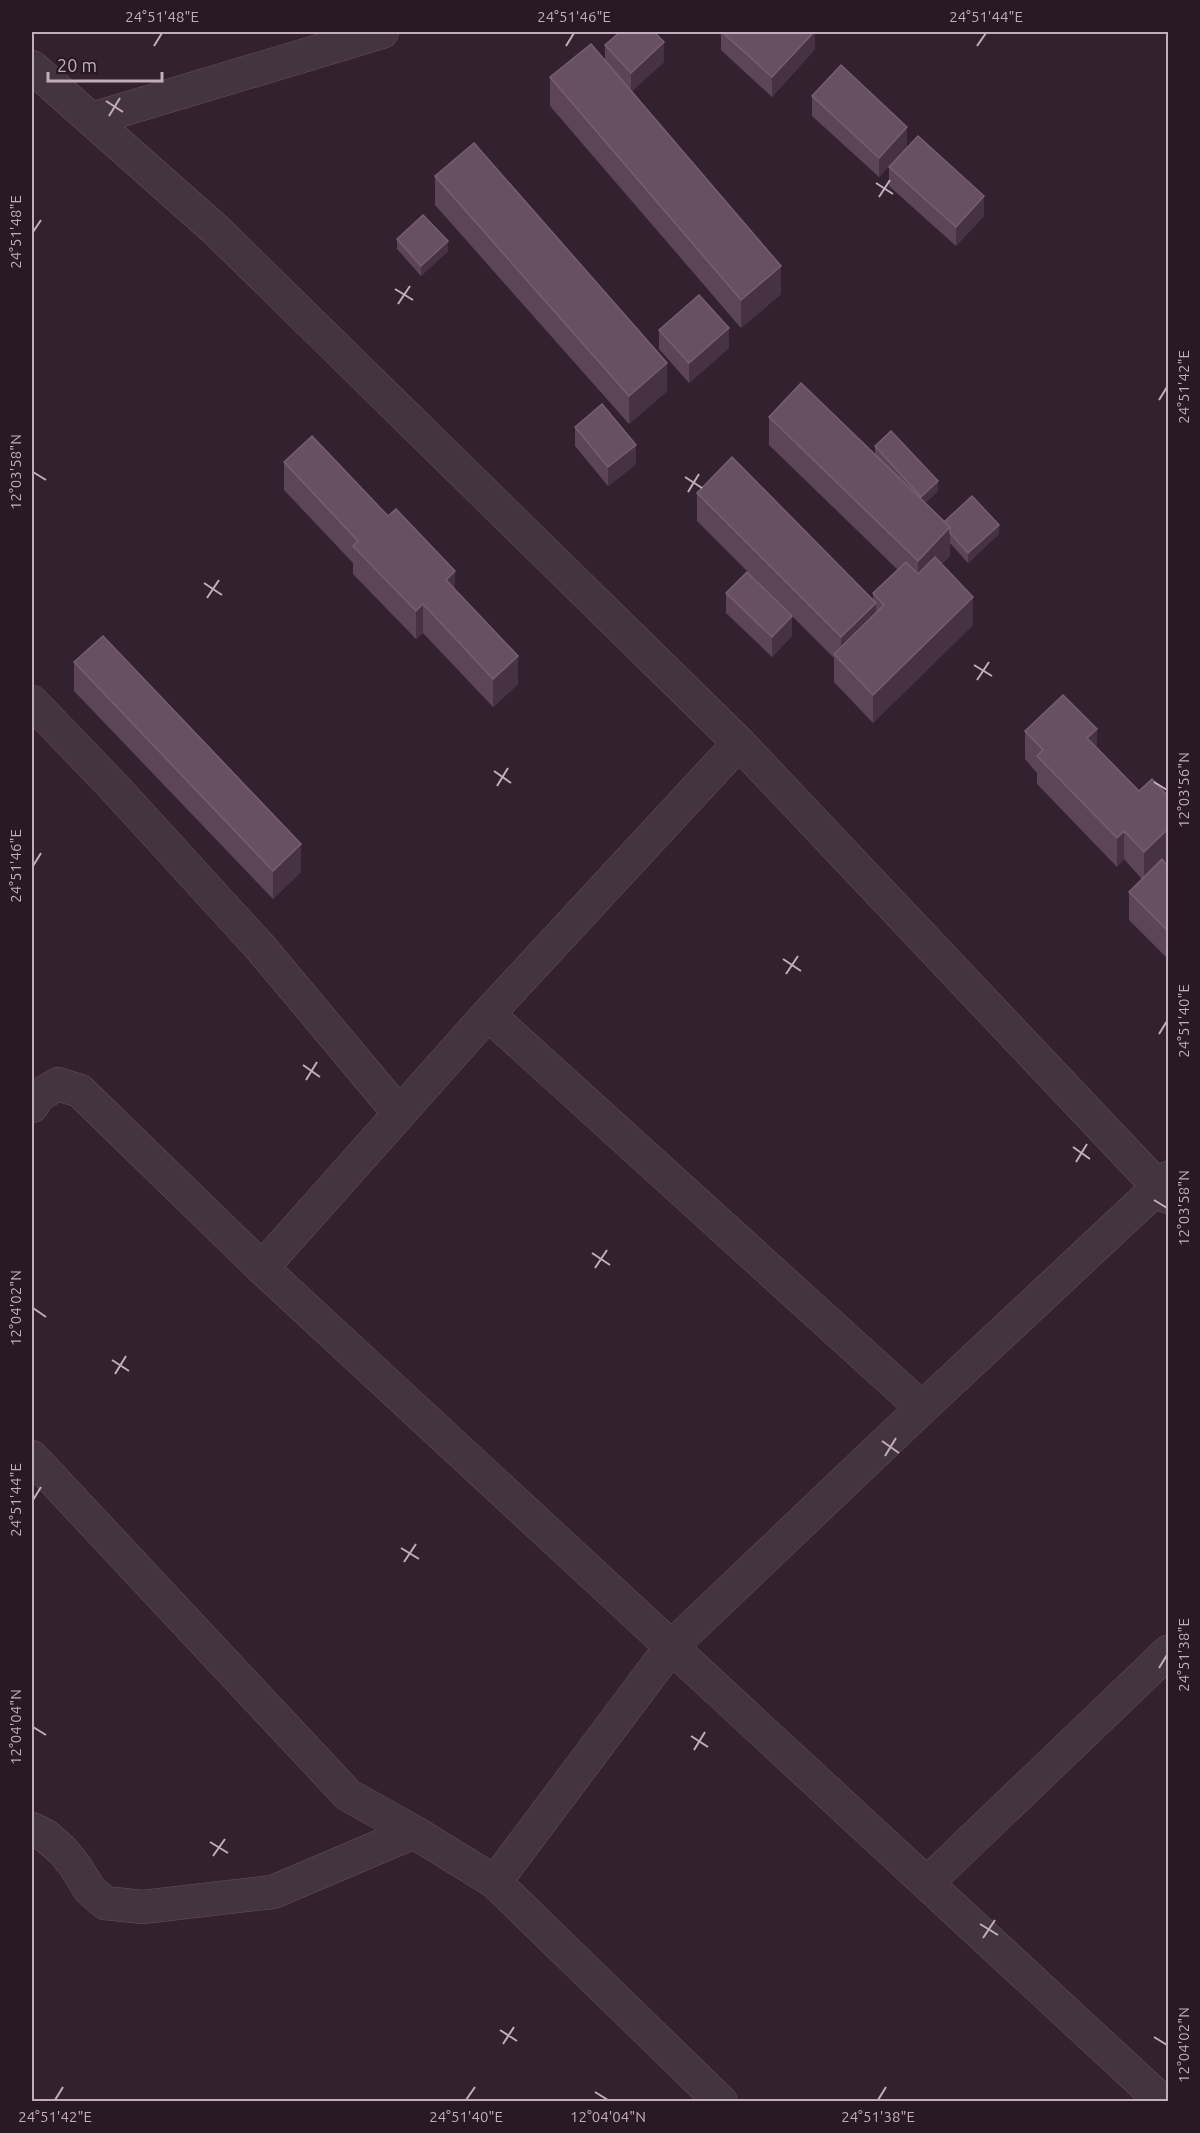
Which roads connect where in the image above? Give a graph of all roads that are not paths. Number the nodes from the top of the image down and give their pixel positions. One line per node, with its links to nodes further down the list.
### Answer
1 (382, 32): 3 (street)
2 (32, 67): 3 (street)
3 (92, 119): 5 (street)
4 (32, 702): 8 (street)
5 (739, 743): 6 (street); 9 (street)
6 (488, 1014): 8 (street); 11 (street)
7 (32, 1106): 10 (street)
8 (399, 1113): 10 (street)
9 (1165, 1188): 11 (street)
10 (262, 1268): 13 (street)
11 (922, 1408): 13 (street)
12 (32, 1457): 16 (street)
13 (671, 1647): 17 (street); 18 (street)
14 (1168, 1652): 18 (street)
15 (32, 1829): 16 (street)
16 (414, 1832): 17 (street)
17 (495, 1882): 19 (street)
18 (927, 1883): 20 (street)
19 (721, 2102)
20 (1163, 2102)

